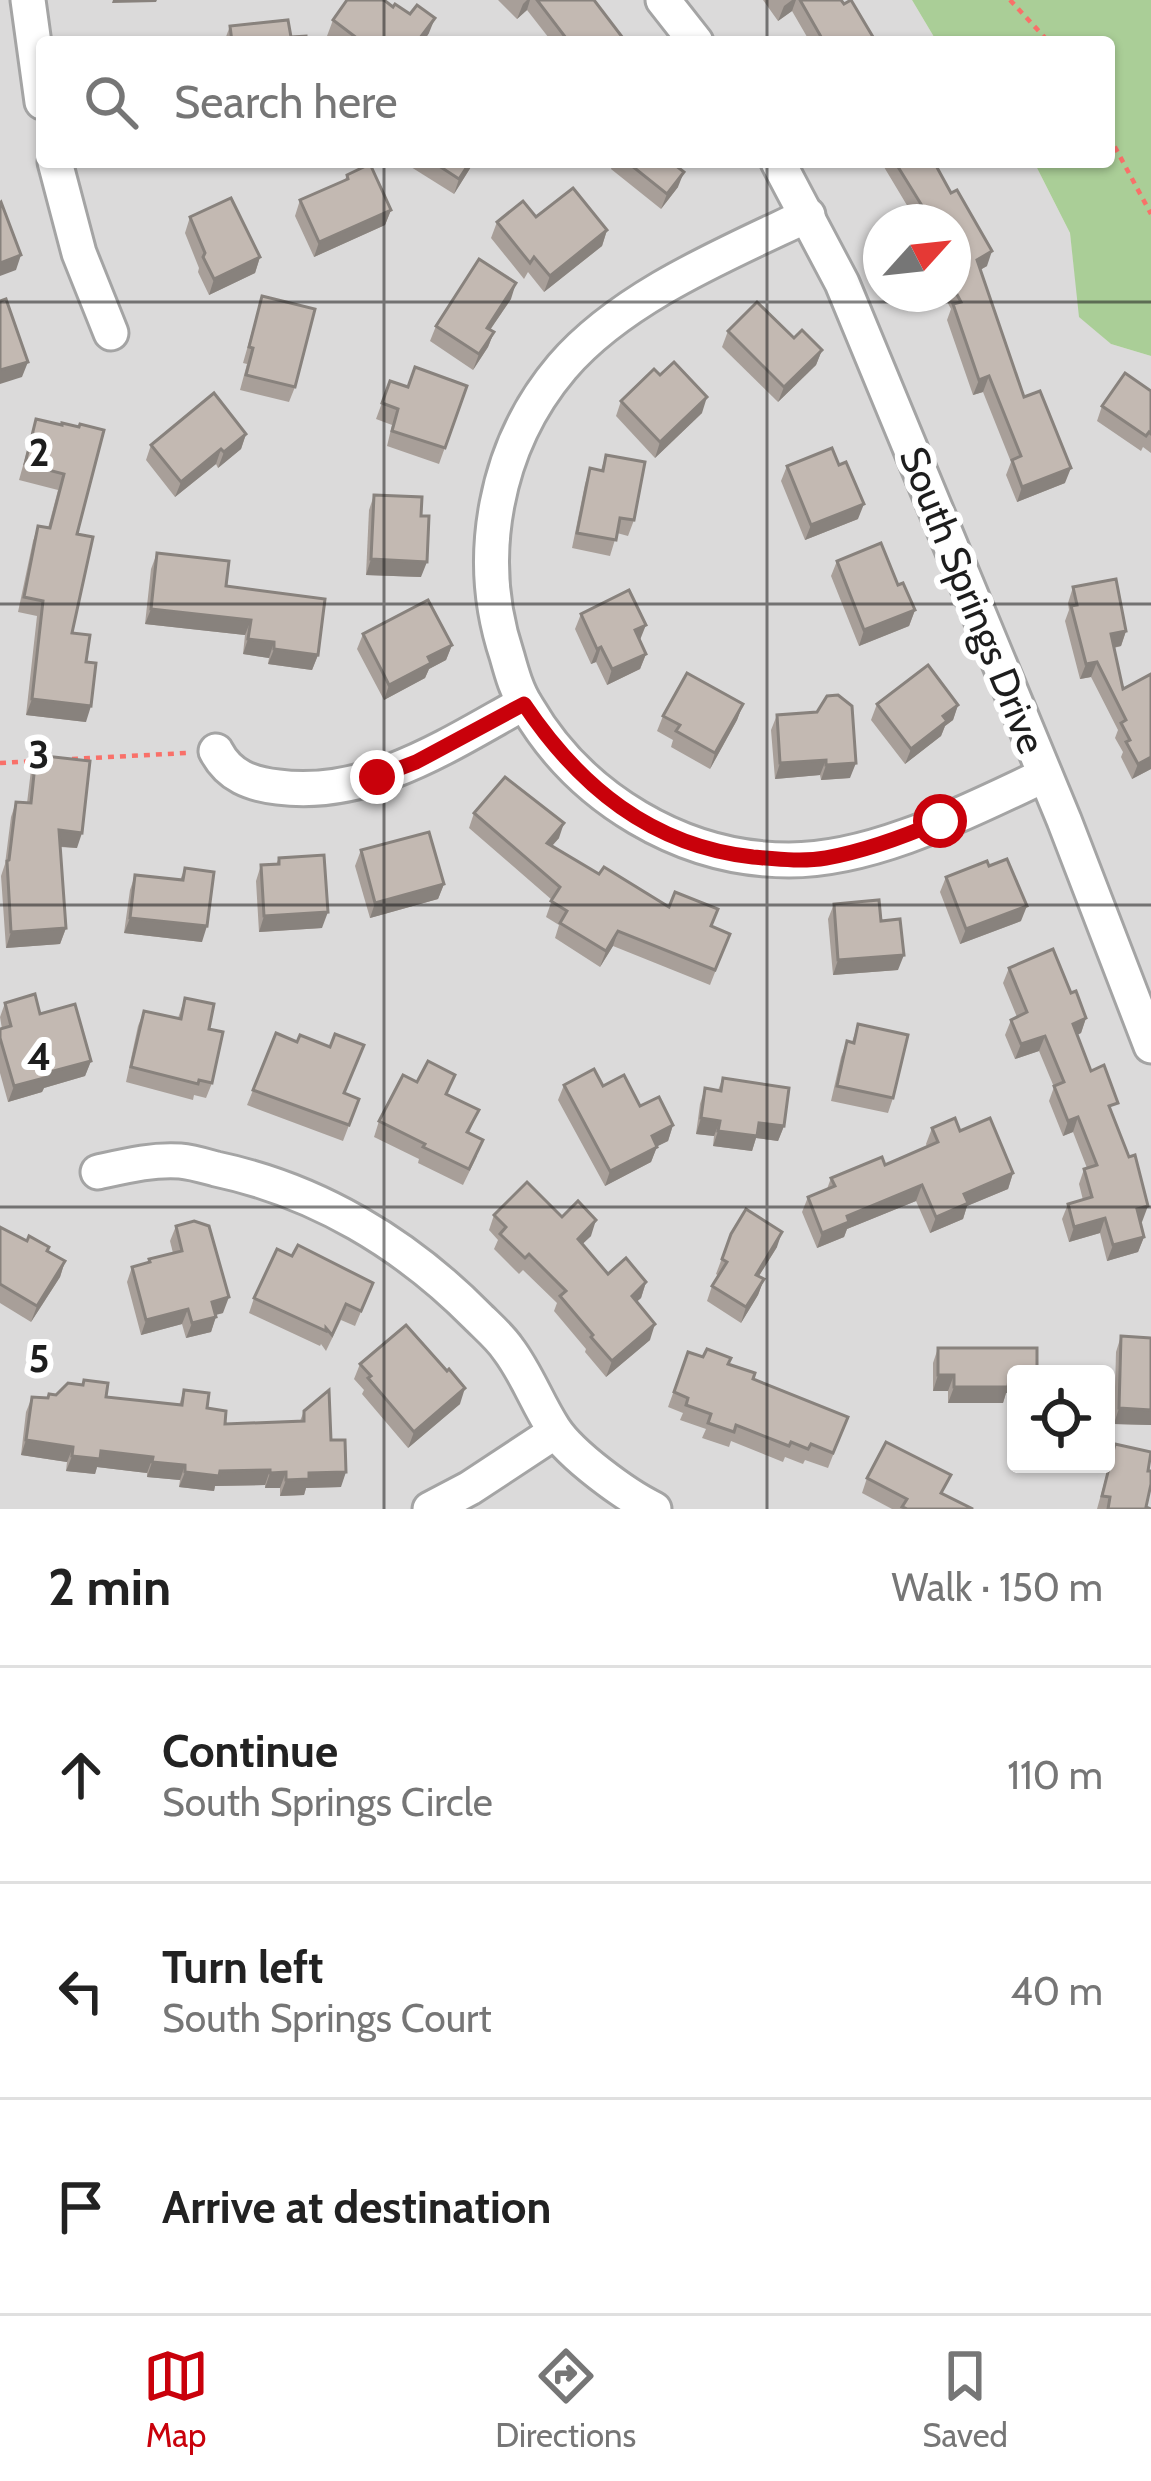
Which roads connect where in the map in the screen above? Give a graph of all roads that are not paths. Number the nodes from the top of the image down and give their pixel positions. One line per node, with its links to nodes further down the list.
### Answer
1 (28, 0): 4 (street)
2 (664, 0): 3 (street)
3 (691, 36)
4 (36, 58)
5 (57, 168): 8 (street)
6 (781, 168): 7 (street, South Springs Drive)
7 (808, 215): 9 (street); 11 (street, South Springs Drive)
8 (111, 333)
9 (524, 704): 10 (street); 11 (street)
10 (216, 751)
11 (1045, 775): 12 (street, South Springs Drive)
12 (1151, 1046)
13 (98, 1172): 14 (street)
14 (555, 1432): 15 (street); 16 (street)
15 (430, 1509)
16 (654, 1509)

